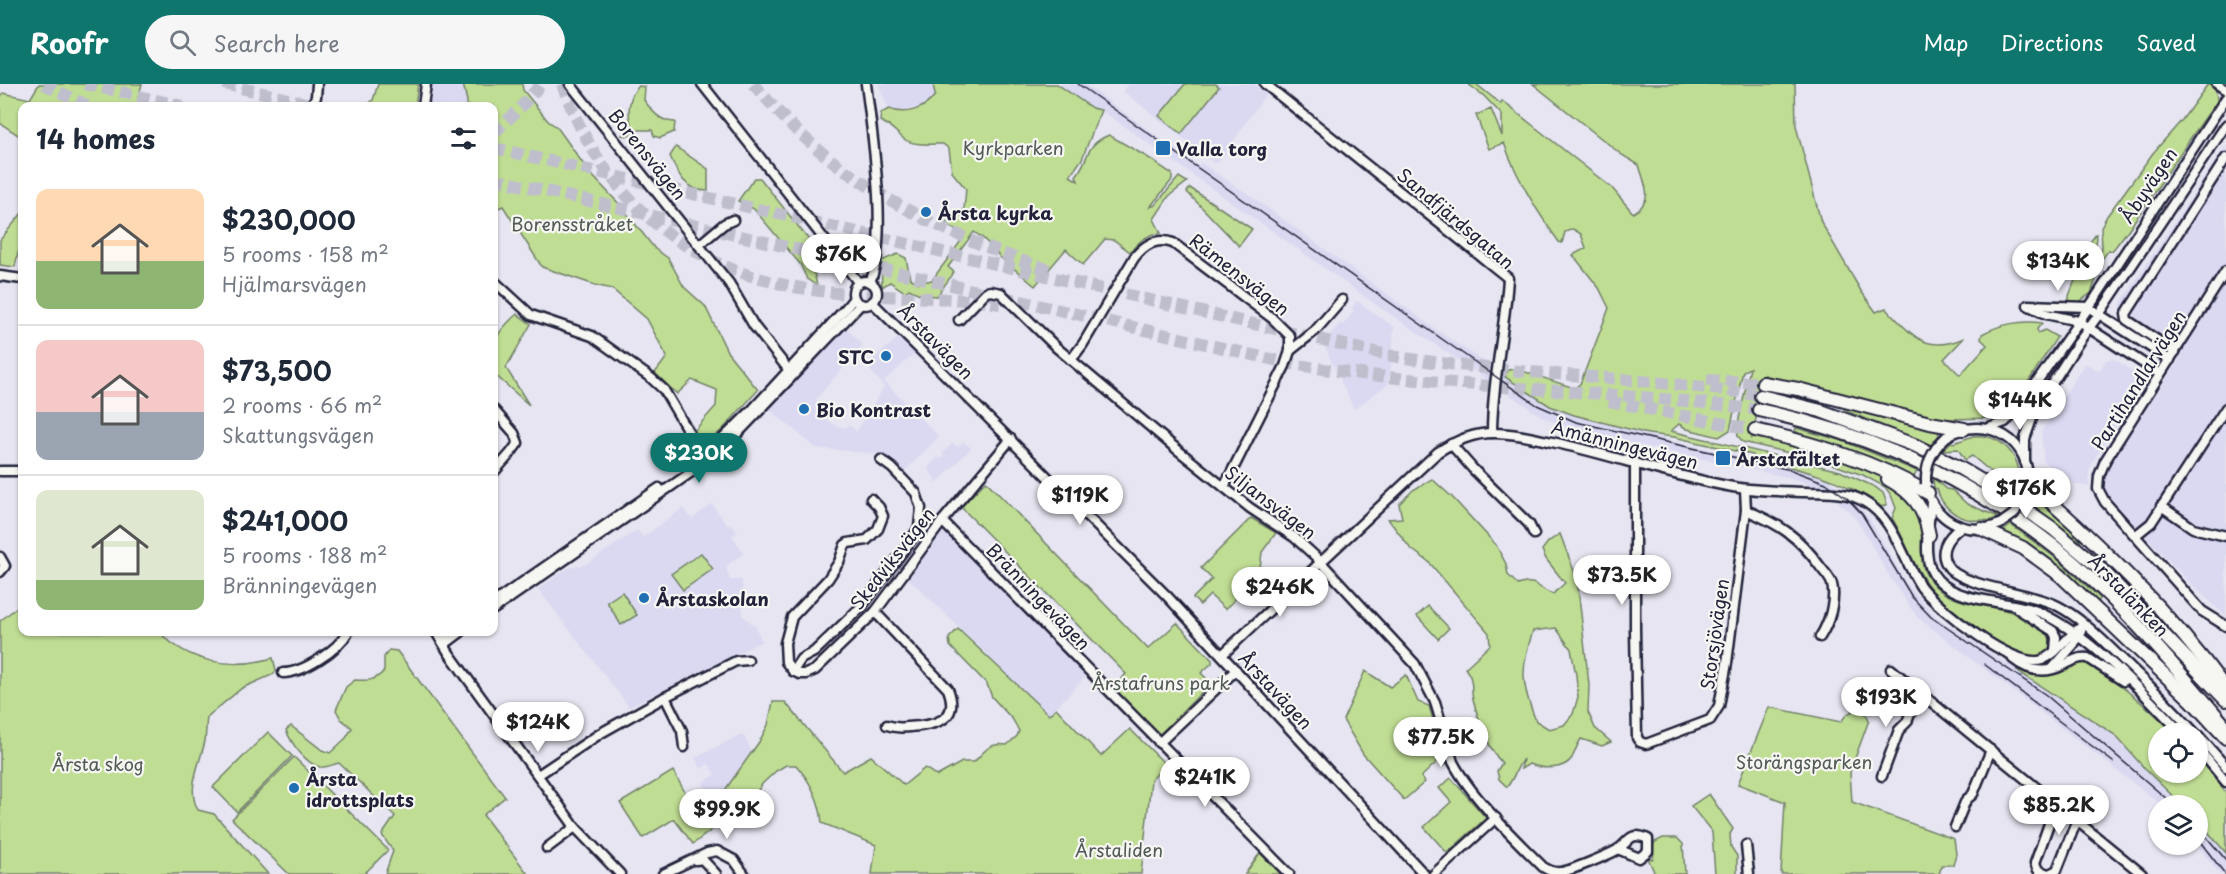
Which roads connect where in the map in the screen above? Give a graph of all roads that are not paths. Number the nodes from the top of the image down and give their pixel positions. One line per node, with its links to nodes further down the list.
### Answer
1 (316, 84): 10 (street)
2 (426, 84): 11 (street)
3 (570, 84): 15 (street, Borensvägen)
4 (702, 84): 19 (street)
5 (866, 84): 20 (street)
6 (1265, 84): 44 (street, Sandfjärdsgatan)
7 (2217, 84): 8 (street)
8 (2226, 90)
9 (2226, 98): 26 (street, Åbyvägen)
10 (313, 102)
11 (424, 102)
12 (2226, 125): 27 (street, Åbyvägen)
13 (2226, 158): 32 (street)
14 (733, 220): 15 (street)
15 (699, 245): 34 (street, Borensvägen)
16 (2226, 271): 32 (street, Partihandlarvägen)
17 (0, 276): 18 (street)
18 (18, 278)
19 (858, 282): 20 (street); 22 (street)
20 (870, 282): 24 (street, Årstavägen)
21 (498, 285): 47 (street)
22 (854, 298): 25 (street); 34 (street)
23 (1342, 300): 31 (street)
24 (873, 302): 25 (street, Årstavägen); 45 (street, Årstavägen)
25 (861, 304): 34 (street)
26 (2088, 307): 27 (street); 29 (street, Åbyvägen); 29 (street)
27 (2100, 314): 30 (street, Åbyvägen); 32 (street)
28 (959, 320): 33 (street, Siljansvägen)
29 (2078, 321): 30 (street); 41 (street, Åbyvägen)
30 (2090, 328): 35 (street); 50 (street, Åbyvägen)
31 (1290, 351): 33 (street, Rämensvägen); 55 (street)
32 (2172, 356): 35 (street, Partihandlarvägen)
33 (1071, 360): 55 (street, Siljansvägen)
34 (791, 372): 47 (street)
35 (2160, 374): 67 (street, Partihandlarvägen)
36 (1763, 383): 42 (highway)
37 (1761, 396): 95 (highway, Årstalänken)
38 (2226, 408): 60 (street)
39 (1759, 410): 99 (highway, Årstalänken)
40 (498, 415): 52 (street)
41 (1989, 428): 42 (street); 50 (street)
42 (1964, 429): 58 (street, bridge)
43 (1755, 430): 49 (highway)
44 (1492, 433): 46 (street, Åmänningevägen); 51 (street, Åmänningevägen)
45 (1011, 439): 62 (street, Skedviksvägen); 84 (street, Årstavägen)
46 (1451, 444): 65 (street); 70 (street, Åmänningevägen)
47 (704, 460): 72 (street); 74 (street)
48 (881, 460): 87 (street)
49 (1863, 461): 58 (highway); 66 (highway)
50 (2025, 462): 56 (street)
51 (1635, 463): 57 (street, Åmänningevägen); 61 (street, Storsjövägen)
52 (498, 468)
53 (0, 471): 54 (street)
54 (18, 471)
55 (1224, 487): 70 (street, Siljansvägen)
56 (2027, 487): 64 (street, bridge); 91 (highway)
57 (1745, 489): 61 (street, Storsjövägen); 83 (street, Åmänningevägen)
58 (1928, 493): 63 (street); 66 (street)
59 (872, 499): 87 (street, Skedviksvägen)
60 (2162, 507): 67 (street); 68 (street)
61 (1746, 510): 80 (street)
62 (942, 521): 75 (street, Skedviksvägen); 101 (street, Bränningevägen)
63 (1961, 527): 64 (street); 76 (street)
64 (1982, 529): 100 (highway)
65 (1534, 534)
66 (1929, 535): 73 (street)
67 (2136, 535): 77 (street, Partihandlarvägen)
68 (2226, 536)
69 (0, 557): 71 (street)
70 (1321, 562): 84 (street, Åmänningevägen); 111 (street, Siljansvägen)
71 (0, 572)
72 (498, 599)
73 (2010, 605): 78 (street); 82 (street)
74 (498, 606)
75 (875, 612): 87 (street, Skedviksvägen); 98 (street)
76 (2084, 625): 78 (street); 97 (street)
77 (2226, 626)
78 (2076, 633): 82 (street); 89 (street); 94 (street)
79 (345, 636): 90 (street)
80 (1820, 637)
81 (441, 638): 107 (street)
82 (2055, 651): 83 (street, Åmänningevägen)
83 (2009, 654): 89 (street, Åmänningevägen)
84 (1222, 655): 88 (street, Årstavägen)
85 (748, 660): 93 (street)
86 (1892, 669): 92 (street)
87 (793, 670)
88 (1236, 670): 101 (street); 124 (street, Årstavägen)
89 (2050, 670): 94 (street)
90 (283, 674)
91 (2226, 689)
92 (1919, 691): 104 (street); 108 (street)
93 (665, 697): 102 (street); 107 (street)
94 (2147, 699): 96 (street)
95 (2226, 700)
96 (2172, 723)
97 (2186, 723)
98 (887, 725)
99 (2226, 728)
100 (2226, 738)
101 (1159, 743): 123 (street, Bränningevägen)
102 (684, 747)
103 (2208, 747): 106 (street)
104 (1991, 750): 110 (street); 114 (street)
105 (2208, 760): 109 (street)
106 (2226, 767)
107 (538, 775): 113 (street)
108 (1882, 776)
109 (2226, 783)
110 (2060, 807): 112 (street); 127 (street)
111 (1496, 818): 117 (street, Siljansvägen); 125 (street)
112 (2077, 820): 127 (street); 128 (street)
113 (575, 827): 116 (street); 119 (street)
114 (1955, 827)
115 (1746, 845): 126 (street)
116 (548, 848)
117 (1618, 849)
118 (696, 860): 120 (street); 121 (street); 122 (street)
119 (620, 874)
120 (663, 874)
121 (716, 874)
122 (744, 874)
123 (1289, 874)
124 (1424, 874)
125 (1434, 874)
126 (1749, 874)
127 (2049, 874)
128 (2142, 874)

